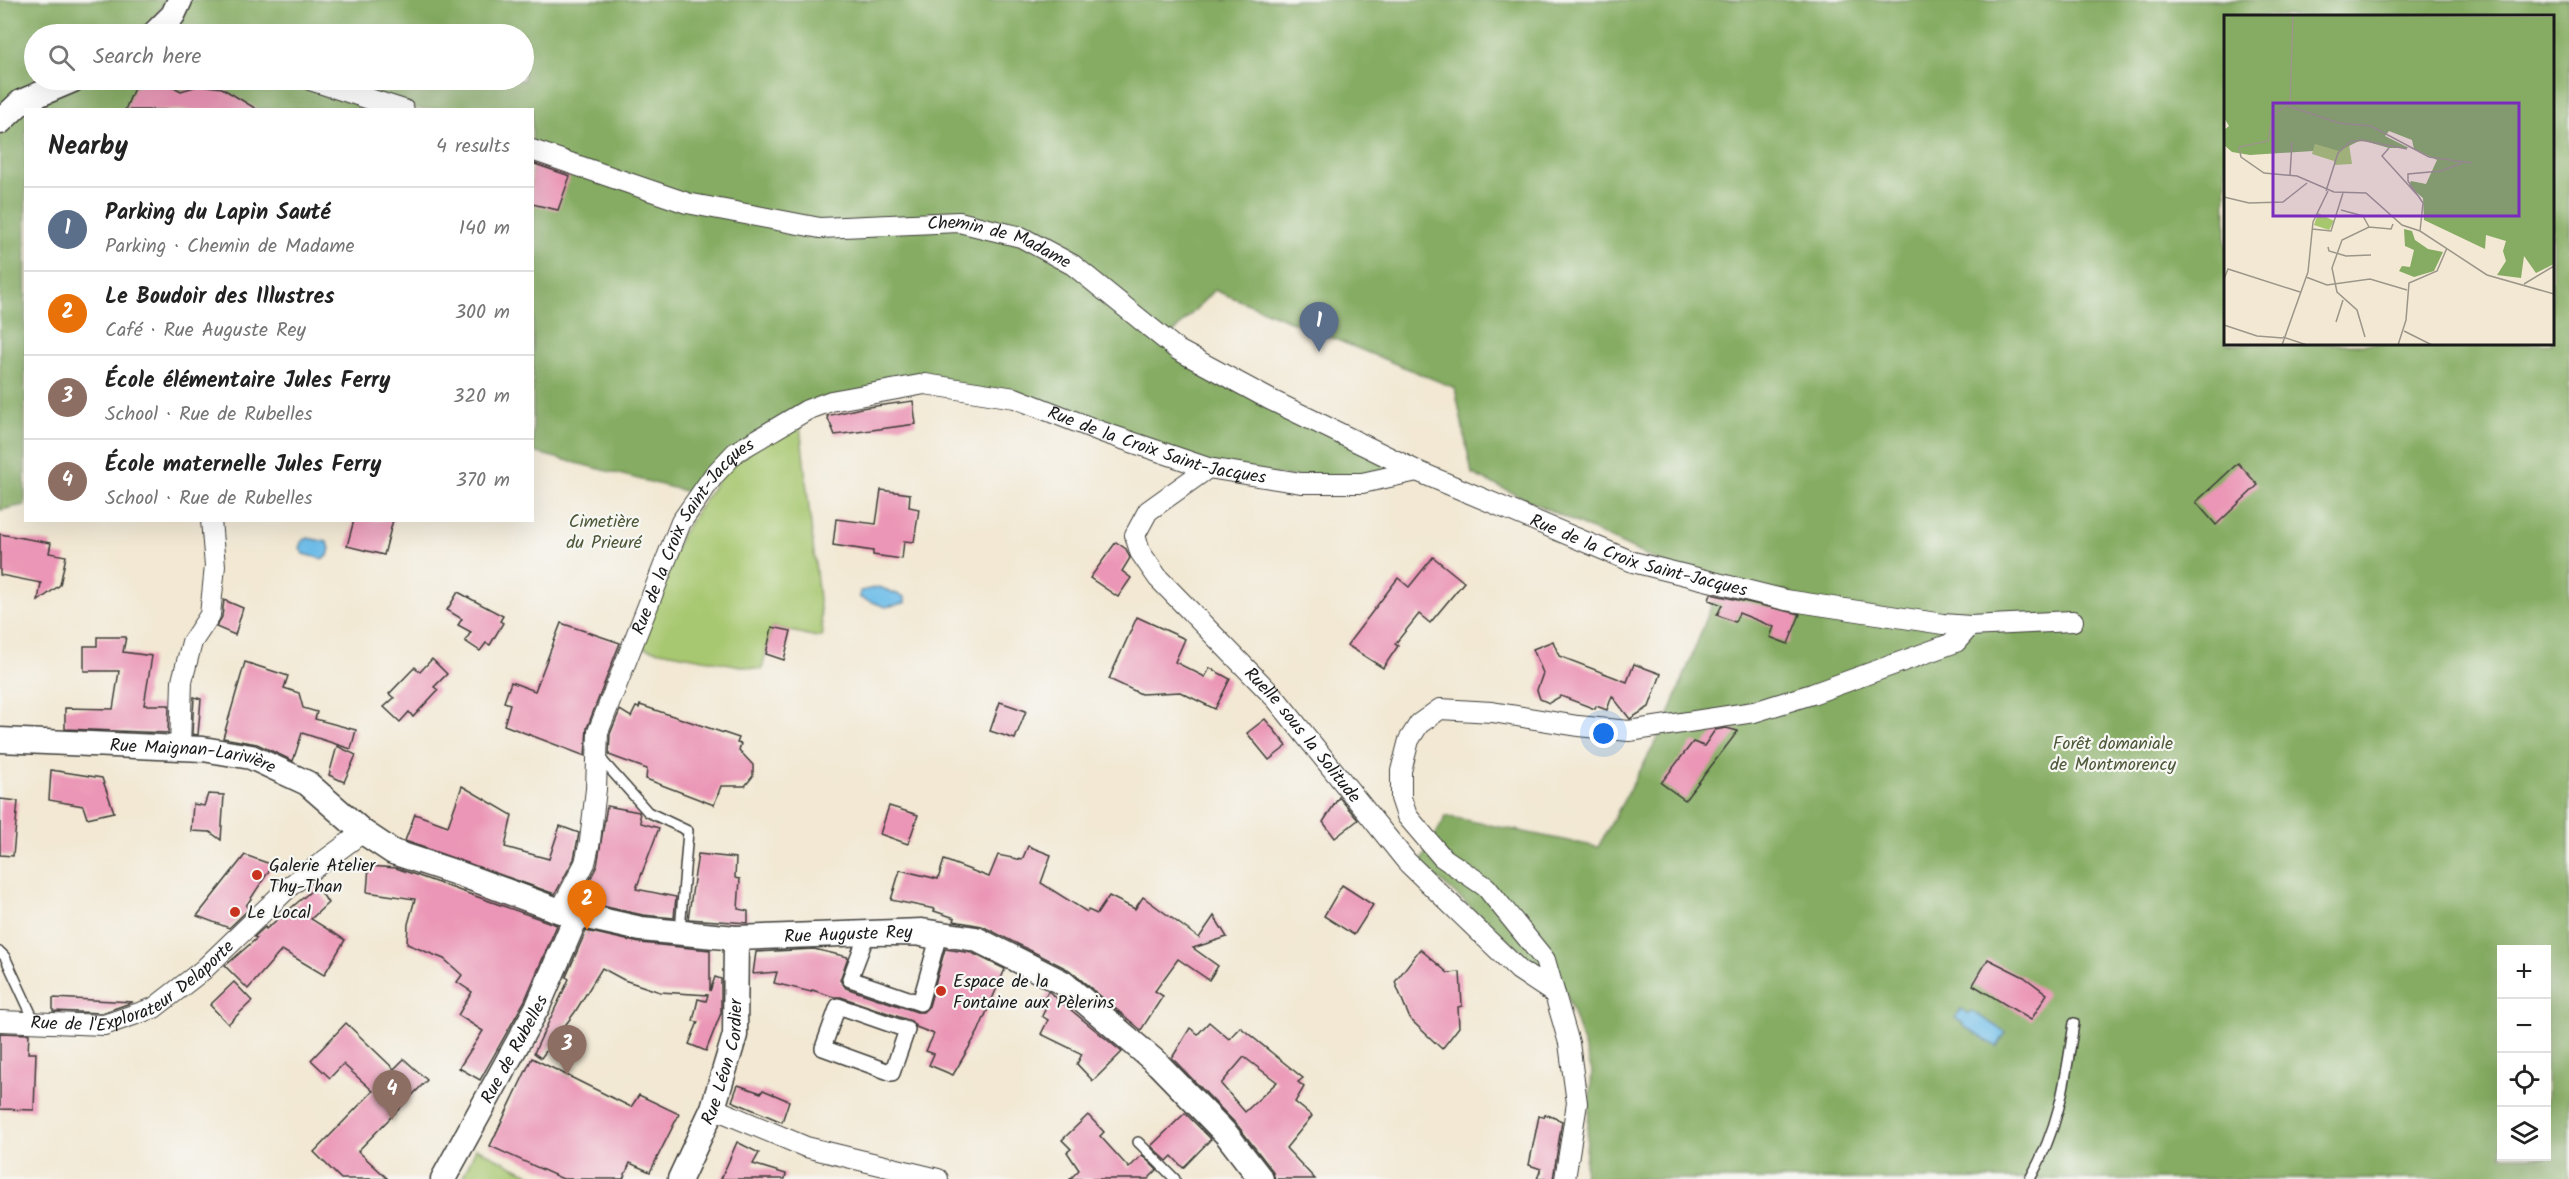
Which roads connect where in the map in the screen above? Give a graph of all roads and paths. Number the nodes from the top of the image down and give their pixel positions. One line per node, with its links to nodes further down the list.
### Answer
1 (180, 0): 2 (street)
2 (168, 24)
3 (49, 90): 6 (street)
4 (341, 90): 5 (street)
5 (398, 108)
6 (0, 122)
7 (534, 151): 9 (street, Chemin de Madame)
8 (1208, 468): 9 (street, Rue de la Croix Saint-Jacques); 15 (street, Rue de la Croix Saint-Jacques); 22 (street, Ruelle sous la Solitude)
9 (1417, 471): 12 (street, Rue de la Croix Saint-Jacques)
10 (211, 522): 14 (street)
11 (2073, 621): 12 (street, Rue de la Croix Saint-Jacques)
12 (1970, 626): 22 (street)
13 (0, 740): 14 (street, Rue Maignan-Larivière)
14 (180, 748): 16 (street, Rue Maignan-Larivière)
15 (596, 755): 17 (street, Rue de la Croix Saint-Jacques); 18 (lane)
16 (363, 832): 17 (street, Rue Auguste Rey); 25 (street, Rue de l'Explorateur Delaporte)
17 (568, 913): 18 (street, Rue Auguste Rey); 29 (street, Rue de Rubelles)
18 (679, 933): 19 (street, Rue Auguste Rey)
19 (736, 938): 27 (street, Rue Léon Cordier); 33 (street, Rue Auguste Rey)
20 (0, 952): 25 (lane)
21 (850, 979): 21 (street)
22 (1554, 994): 34 (street)
23 (838, 1006): 23 (street)
24 (0, 1021): 25 (street, Rue de l'Explorateur Delaporte)
25 (35, 1022)
26 (2074, 1023): 35 (lane)
27 (713, 1108): 30 (street, Rue Léon Cordier); 31 (street)
28 (1138, 1142): 32 (lane)
29 (443, 1179)
30 (680, 1179)
31 (938, 1179)
32 (1175, 1179)
33 (1261, 1179)
34 (1565, 1179)
35 (2030, 1179)

